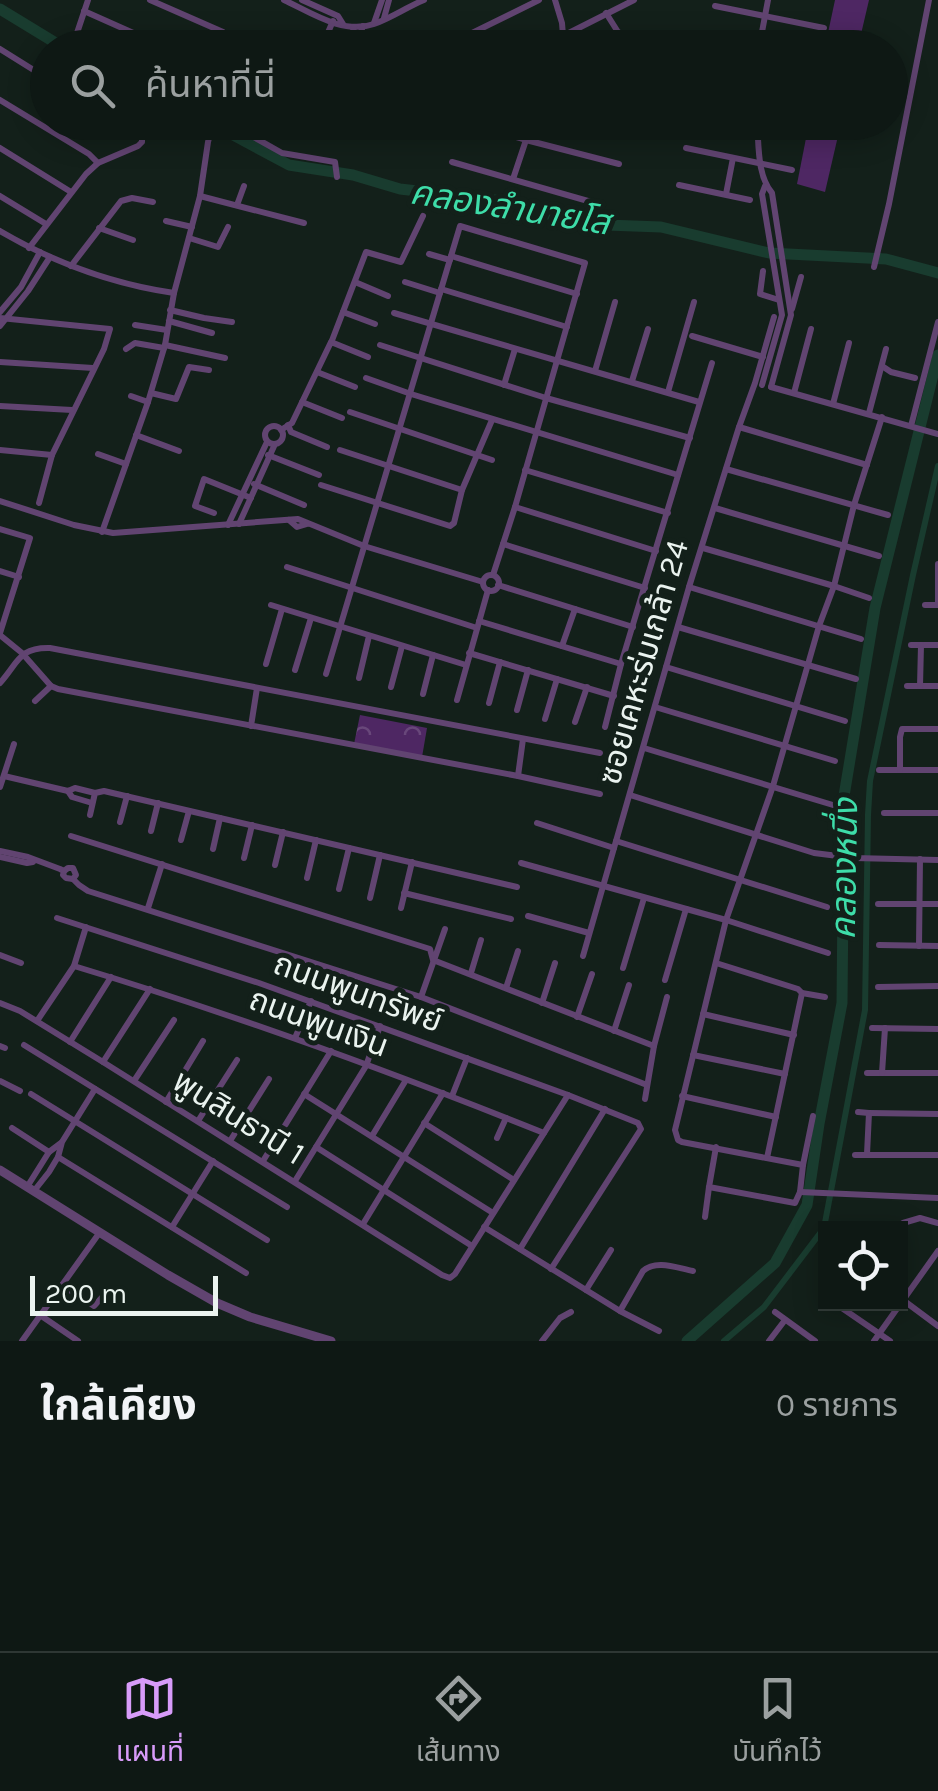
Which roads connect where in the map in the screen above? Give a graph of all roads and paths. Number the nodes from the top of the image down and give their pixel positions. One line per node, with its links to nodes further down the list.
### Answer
1 (88, 0): 14 (street)
2 (150, 0): 24 (street)
3 (284, 0): 18 (street)
4 (302, 0): 18 (street)
5 (389, 0): 13 (street); 17 (street); 19 (street)
6 (424, 0): 13 (street)
7 (542, 0): 8 (street); 27 (street)
8 (555, 0): 28 (street)
9 (634, 0): 15 (street)
10 (768, 0): 16 (street)
11 (929, 0): 35 (street)
12 (715, 6): 16 (street)
13 (408, 7): 17 (street)
14 (84, 10): 22 (street); 23 (street)
15 (606, 13): 29 (street); 30 (street)
16 (764, 16): 21 (street); 31 (street)
17 (384, 18): 19 (street)
18 (334, 19): 20 (street); 25 (street)
19 (374, 24): 20 (street)
20 (358, 26): 26 (street)
21 (824, 28)
22 (78, 30)
23 (128, 30)
24 (218, 30)
25 (329, 30)
26 (357, 30)
27 (479, 30)
28 (562, 30)
29 (574, 30)
30 (617, 30)
31 (762, 30)
32 (0, 48): 33 (street)
33 (30, 67)
34 (0, 100): 36 (street)
35 (908, 107)
36 (30, 118)
37 (65, 140): 48 (street)
38 (142, 140): 48 (street)
39 (208, 140): 59 (street)
40 (258, 140): 52 (street)
41 (526, 140): 49 (street); 53 (street)
42 (758, 140): 50 (street)
43 (902, 140): 80 (street)
44 (0, 148): 56 (street)
45 (686, 148): 46 (street)
46 (734, 158): 50 (street); 57 (street)
47 (452, 162): 53 (street)
48 (98, 164): 56 (street)
49 (619, 164)
50 (760, 164): 51 (street); 91 (street)
51 (792, 170)
52 (337, 177)
53 (514, 179): 63 (street)
54 (679, 185): 57 (street)
55 (244, 186): 62 (street)
56 (71, 192): 67 (street)
57 (726, 194): 60 (street)
58 (0, 196): 67 (street)
59 (200, 196): 62 (street); 68 (street)
60 (750, 200)
61 (153, 202): 70 (street)
62 (236, 205): 66 (street)
63 (602, 205)
64 (424, 216): 83 (street)
65 (166, 221): 68 (street)
66 (304, 223)
67 (46, 224): 74 (street)
68 (192, 227): 72 (street)
69 (228, 227): 72 (street)
70 (99, 228): 73 (street); 79 (street)
71 (0, 231): 74 (street)
72 (189, 238): 86 (street)
73 (134, 240)
74 (29, 248): 75 (street)
75 (40, 252): 77 (street); 96 (street)
76 (429, 254): 78 (street)
77 (50, 257): 79 (street); 96 (street)
78 (450, 258): 85 (street); 87 (street); 87 (street)
79 (72, 266): 86 (street)
80 (874, 267)
81 (763, 271): 91 (street)
82 (801, 278): 95 (street)
83 (354, 282): 88 (street); 93 (street)
84 (404, 282): 85 (street)
85 (441, 291): 101 (street); 105 (street)
86 (174, 294): 92 (street)
87 (577, 294): 105 (street)
88 (388, 296)
89 (616, 302): 127 (street)
90 (694, 302): 135 (street)
91 (783, 304): 95 (street); 133 (street)
92 (170, 310): 98 (street); 104 (street)
93 (343, 312): 100 (street); 110 (street)
94 (394, 313): 101 (street)
95 (790, 315): 133 (street)
96 (2, 316): 103 (street); 125 (street)
97 (774, 317): 117 (street)
98 (232, 322)
99 (938, 322): 152 (street)
100 (375, 324)
101 (430, 324): 115 (street); 120 (street)
102 (135, 325): 104 (street)
103 (0, 326)
104 (168, 326): 108 (street); 113 (street)
105 (567, 327): 121 (street)
106 (648, 329): 131 (street)
107 (811, 329): 138 (street)
108 (212, 333)
109 (692, 336): 117 (street)
110 (331, 343): 119 (street); 128 (street)
111 (850, 343): 144 (street)
112 (380, 344): 120 (street)
113 (165, 346): 114 (street); 118 (street); 136 (street)
114 (126, 349)
115 (515, 349): 121 (street); 132 (street)
116 (886, 349): 124 (street)
117 (763, 357): 133 (street)
118 (225, 358)
119 (368, 358)
120 (421, 358): 132 (street); 137 (street)
121 (557, 361): 127 (street); 140 (street)
122 (0, 362): 125 (street)
123 (712, 363): 143 (street)
124 (882, 366): 130 (street); 148 (street)
125 (93, 368): 146 (street)
126 (209, 370): 136 (street)
127 (595, 371): 131 (street)
128 (317, 372): 134 (street); 142 (street)
129 (366, 378): 137 (street)
130 (915, 378)
131 (632, 381): 135 (street)
132 (504, 384): 140 (street)
133 (763, 385): 138 (street); 153 (street, ซอยเคหะร่มเกล้า 24)
134 (355, 387)
135 (668, 392): 143 (street)
136 (151, 393): 141 (street)
137 (410, 394): 151 (street); 155 (street)
138 (794, 394): 144 (street)
139 (131, 396): 141 (street)
140 (546, 398): 156 (street); 159 (street)
141 (148, 402): 158 (street)
142 (302, 402): 150 (street); 154 (street)
143 (699, 402): 159 (street)
144 (833, 404): 148 (street)
145 (0, 406): 146 (street)
146 (72, 410): 167 (street)
147 (350, 412): 155 (street)
148 (869, 413): 149 (street)
149 (882, 417): 152 (street); 171 (street)
150 (342, 418)
151 (492, 420): 156 (street); 168 (street)
152 (913, 426): 157 (street)
153 (738, 427): 171 (street); 173 (street, ซอยเคหะร่มเกล้า 24)
154 (284, 428): 160 (street); 160 (street); 161 (street)
155 (400, 430): 168 (street); 172 (street)
156 (536, 433): 174 (street); 176 (street)
157 (936, 433)
158 (136, 435): 164 (street); 170 (street)
159 (690, 438): 176 (street)
160 (271, 443): 166 (street)
161 (327, 447)
162 (0, 450): 167 (street)
163 (340, 450): 172 (street)
164 (179, 452)
165 (98, 454): 170 (street)
166 (266, 454): 175 (street); 177 (street)
167 (52, 455): 182 (street)
168 (478, 455): 169 (street); 179 (street)
169 (492, 460)
170 (126, 464): 194 (street)
171 (867, 465): 185 (street)
172 (388, 467): 179 (street); 183 (street)
173 (726, 469): 185 (street); 187 (street, ซอยเคหะร่มเกล้า 24)
174 (525, 470): 186 (street); 188 (street)
175 (318, 475)
176 (678, 476): 188 (street)
177 (252, 484): 180 (street); 184 (street)
178 (321, 485): 183 (street)
179 (462, 490): 183 (street)
180 (246, 496): 189 (street); 191 (street); 192 (street)
181 (0, 501): 194 (street)
182 (39, 504)
183 (377, 504): 197 (street)
184 (304, 505)
185 (854, 505): 190 (street); 196 (street)
186 (515, 507): 195 (street); 199 (street)
187 (715, 508): 196 (street); 198 (street, ซอยเคหะร่มเกล้า 24)
188 (668, 512): 199 (street)
189 (214, 513)
190 (888, 515)
191 (228, 524): 192 (street); 194 (street)
192 (239, 524): 197 (street)
193 (0, 529): 205 (street)
194 (102, 532)
195 (503, 544): 204 (street); 211 (street)
196 (843, 544): 200 (street); 208 (street)
197 (364, 546): 207 (street); 210 (street)
198 (703, 548): 208 (street); 209 (street, ซอยเคหะร่มเกล้า 24)
199 (656, 550): 211 (street)
200 (880, 556)
201 (938, 564): 215 (street)
202 (287, 567): 210 (street)
203 (0, 571): 205 (street)
204 (493, 575): 206 (street); 207 (street)
205 (20, 577): 218 (street)
206 (498, 585): 207 (street); 217 (street)
207 (485, 586): 220 (street)
208 (834, 586): 212 (street); 221 (street)
209 (690, 587): 221 (street); 224 (street, ซอยเคหะร่มเกล้า 24)
210 (352, 588): 220 (street); 222 (street)
211 (645, 588): 223 (street)
212 (869, 598)
213 (271, 605): 216 (street)
214 (925, 605): 215 (street)
215 (938, 605)
216 (282, 608): 219 (street); 237 (street)
217 (574, 609): 223 (street); 232 (street)
218 (3, 616): 225 (street)
219 (311, 618): 222 (street); 242 (street)
220 (478, 624): 232 (street); 233 (street)
221 (818, 626): 227 (street); 240 (street)
222 (338, 627): 226 (street); 244 (street)
223 (633, 627): 238 (street)
224 (678, 627): 240 (street); 241 (street, ซอยเคหะร่มเกล้า 24)
225 (0, 634): 234 (street)
226 (370, 636): 231 (street); 245 (street)
227 (862, 639)
228 (911, 645): 229 (street)
229 (921, 645): 230 (street); 251 (street)
230 (938, 645)
231 (402, 646): 235 (street); 253 (street)
232 (562, 646): 238 (street)
233 (470, 652): 236 (street); 239 (street)
234 (22, 654): 248 (street); 249 (street); 255 (street)
235 (433, 655): 239 (street); 256 (street)
236 (500, 662): 243 (street); 260 (street)
237 (266, 664)
238 (621, 664): 257 (street)
239 (466, 665): 258 (street)
240 (808, 666): 247 (street); 261 (street)
241 (666, 667): 261 (street); 262 (street, ซอยเคหะร่มเกล้า 24)
242 (295, 670)
243 (528, 670): 246 (street); 263 (street)
244 (326, 674)
245 (359, 678)
246 (557, 679): 254 (street); 264 (street)
247 (856, 680)
248 (0, 682)
249 (51, 686): 259 (street); 267 (street)
250 (907, 686): 251 (street)
251 (920, 686): 252 (street)
252 (938, 686)
253 (391, 687)
254 (587, 687): 257 (street); 266 (street)
255 (257, 688): 267 (street); 270 (street)
256 (423, 694)
257 (614, 696): 268 (street)
258 (457, 700)
259 (35, 701)
260 (488, 703)
261 (796, 706): 265 (street); 272 (street)
262 (655, 707): 272 (street); 273 (street, ซอยเคหะร่มเกล้า 24)
263 (517, 710)
264 (544, 718)
265 (844, 721)
266 (575, 722)
267 (252, 726): 280 (street)
268 (605, 726)
269 (938, 729): 277 (street)
270 (523, 739): 274 (street); 280 (street)
271 (14, 744): 279 (street)
272 (785, 746): 275 (street); 281 (street)
273 (644, 748): 281 (street); 286 (street, ซอยเคหะร่มเกล้า 24)
274 (600, 753)
275 (835, 761)
276 (880, 770): 277 (street)
277 (900, 770): 278 (street)
278 (938, 770)
279 (4, 776): 282 (street); 283 (street)
280 (518, 776): 285 (street)
281 (773, 786): 290 (street); 301 (street)
282 (0, 787)
283 (68, 791): 284 (street); 288 (street)
284 (96, 793): 287 (street); 288 (street)
285 (600, 794)
286 (630, 795): 301 (street); 305 (street, ซอยเคหะร่มเกล้า 24)
287 (126, 796): 289 (street); 296 (street)
288 (92, 803): 294 (street)
289 (158, 804): 291 (street); 299 (street)
290 (833, 805)
291 (189, 810): 295 (street); 303 (street)
292 (884, 812): 293 (street)
293 (938, 813)
294 (90, 815)
295 (220, 818): 298 (street); 307 (street)
296 (120, 822)
297 (537, 823): 305 (street)
298 (252, 825): 300 (street); 310 (street)
299 (151, 831)
300 (283, 832): 304 (street); 316 (street)
301 (756, 834): 311 (street); 318 (street)
302 (71, 836): 315 (street)
303 (181, 840)
304 (316, 840): 306 (street); 317 (street)
305 (615, 845): 318 (street); 319 (street, ซอยเคหะร่มเกล้า 24)
306 (349, 848): 309 (street); 321 (street)
307 (213, 849)
308 (0, 854): 329 (street)
309 (380, 855): 313 (street); 323 (street)
310 (244, 858)
311 (920, 860): 312 (street); 326 (street)
312 (938, 860)
313 (412, 862): 320 (street); 322 (street)
314 (521, 863): 319 (street)
315 (162, 864): 329 (street); 347 (street)
316 (275, 866)
317 (307, 878)
318 (742, 880): 328 (street); 335 (street)
319 (602, 886): 324 (street); 338 (street, ซอยเคหะร่มเกล้า 24)
320 (517, 887)
321 (339, 889)
322 (404, 893): 330 (street); 334 (street)
323 (370, 898)
324 (644, 898): 331 (street); 352 (street)
325 (878, 904): 326 (street)
326 (920, 904): 327 (street); 341 (street)
327 (938, 904)
328 (827, 907)
329 (148, 908): 364 (street)
330 (401, 908)
331 (686, 909): 335 (street); 356 (street)
332 (528, 916): 338 (street)
333 (57, 918): 336 (street, ถนนพูนทรัพย์)
334 (511, 919)
335 (726, 920): 344 (street); 350 (street)
336 (86, 927): 351 (street); 367 (street, ถนนพูนทรัพย์)
337 (444, 929): 347 (street)
338 (589, 933): 346 (street, ซอยเคหะร่มเกล้า 24)
339 (482, 940): 353 (street)
340 (879, 945): 341 (street)
341 (919, 946): 342 (street)
342 (938, 946)
343 (518, 951): 361 (street)
344 (828, 953)
345 (0, 955): 348 (street)
346 (582, 956)
347 (433, 960): 353 (street); 364 (street)
348 (21, 963)
349 (555, 963): 368 (street)
350 (716, 963): 362 (street); 369 (street)
351 (74, 966): 355 (street, ถนนพูนเงิน); 372 (street)
352 (623, 968)
353 (471, 974): 361 (street)
354 (592, 974): 370 (street)
355 (111, 977): 360 (street, ถนนพูนเงิน); 381 (street)
356 (664, 980)
357 (629, 985): 377 (street)
358 (878, 986): 359 (street)
359 (938, 986)
360 (150, 988): 379 (street, ถนนพูนเงิน); 388 (street)
361 (506, 988): 368 (street)
362 (802, 993): 365 (street); 378 (street)
363 (667, 997): 383 (street)
364 (421, 998): 398 (street)
365 (824, 998)
366 (0, 1002): 372 (street, พูนสินธานี 1)
367 (310, 1002): 373 (street, ถนนพูนทรัพย์); 379 (street)
368 (542, 1002): 370 (street)
369 (703, 1014): 378 (street); 385 (street)
370 (577, 1016): 377 (street)
371 (174, 1020): 397 (street)
372 (37, 1021): 381 (street, พูนสินธานี 1)
373 (380, 1026): 386 (street, ถนนพูนทรัพย์); 389 (street)
374 (872, 1028): 375 (street)
375 (885, 1028): 376 (street); 391 (street)
376 (938, 1029)
377 (614, 1031): 383 (street)
378 (794, 1035): 393 (street)
379 (295, 1038): 384 (street, ถนนพูนเงิน)
380 (203, 1041): 407 (street)
381 (70, 1042): 388 (street, พูนสินธานี 1)
382 (24, 1044): 399 (street)
383 (654, 1046): 398 (street)
384 (330, 1051): 389 (street, ถนนพูนเงิน); 402 (street)
385 (693, 1055): 393 (street); 405 (street)
386 (466, 1058): 403 (street); 404 (street, ถนนพูนทรัพย์)
387 (237, 1060): 417 (street)
388 (103, 1062): 397 (street, พูนสินธานี 1)
389 (366, 1066): 395 (street, ถนนพูนเงิน); 411 (street)
390 (868, 1073): 391 (street)
391 (882, 1073): 392 (street)
392 (938, 1073)
393 (785, 1074): 414 (street)
394 (269, 1080): 423 (street)
395 (406, 1080): 403 (street, ถนนพูนเงิน); 421 (street)
396 (0, 1081): 400 (street)
397 (134, 1081): 407 (street, พูนสินธานี 1)
398 (646, 1085): 406 (street)
399 (96, 1089): 416 (street); 435 (street)
400 (20, 1090)
401 (31, 1094): 416 (street)
402 (304, 1094): 411 (street); 434 (street)
403 (447, 1094): 415 (street, ถนนพูนเงิน); 418 (street)
404 (568, 1095): 408 (street, ถนนพูนทรัพย์); 420 (street)
405 (682, 1096): 414 (street); 426 (street)
406 (645, 1099)
407 (166, 1102): 417 (street, พูนสินธานี 1)
408 (605, 1109): 457 (street); 461 (street, ถนนพูนทรัพย์)
409 (858, 1112): 410 (street)
410 (869, 1113): 412 (street); 427 (street)
411 (337, 1114): 421 (street); 425 (street)
412 (938, 1114)
413 (813, 1116): 436 (street)
414 (776, 1117): 432 (street)
415 (506, 1118): 420 (street, ถนนพูนเงิน); 422 (street)
416 (76, 1121): 424 (street); 444 (street)
417 (198, 1122): 423 (street, พูนสินธานี 1)
418 (424, 1123): 431 (street); 438 (street)
419 (12, 1128): 429 (street)
420 (544, 1133): 438 (street)
421 (372, 1136): 431 (street)
422 (497, 1138)
423 (230, 1141): 434 (street, พูนสินธานี 1)
424 (62, 1142): 429 (street); 433 (street)
425 (316, 1147): 439 (street); 442 (street)
426 (716, 1147): 432 (street); 440 (street)
427 (867, 1154): 428 (street); 430 (street)
428 (938, 1154)
429 (47, 1155): 433 (street); 441 (street)
430 (855, 1155)
431 (403, 1158): 442 (street); 447 (street)
432 (767, 1158): 436 (street)
433 (56, 1160): 441 (street); 453 (street)
434 (263, 1161): 439 (street, พูนสินธานี 1)
435 (213, 1162): 444 (street); 446 (street)
436 (803, 1166): 443 (street)
437 (0, 1170): 441 (street)
438 (514, 1180): 447 (street)
439 (295, 1181): 451 (street, พูนสินธานี 1)
440 (709, 1187): 443 (street); 448 (street)
441 (31, 1189): 454 (street)
442 (384, 1190): 451 (street); 456 (street)
443 (800, 1192): 445 (street)
444 (193, 1193): 453 (street); 455 (street)
445 (938, 1198)
446 (286, 1207)
447 (493, 1213): 452 (street)
448 (705, 1218)
449 (908, 1222): 450 (street)
450 (938, 1222)
451 (362, 1224): 456 (street, พูนสินธานี 1)
452 (484, 1226): 456 (street); 457 (street)
453 (172, 1227): 463 (street)
454 (100, 1232): 465 (street); 482 (street)
455 (267, 1240)
456 (472, 1246)
457 (520, 1248): 461 (street)
458 (611, 1250): 466 (street)
459 (938, 1251): 460 (street)
460 (926, 1267): 464 (street); 468 (street)
461 (552, 1269): 466 (street)
462 (693, 1271): 470 (street)
463 (246, 1273)
464 (938, 1276)
465 (62, 1285): 467 (street); 475 (street)
466 (586, 1290): 470 (street)
467 (106, 1293)
468 (908, 1293)
469 (908, 1304): 477 (street)
470 (620, 1311): 478 (street)
471 (846, 1311): 479 (street)
472 (895, 1311): 479 (street)
473 (571, 1312): 483 (street)
474 (775, 1312): 476 (street)
475 (40, 1314): 480 (street); 481 (street)
476 (785, 1320): 484 (street); 485 (street)
477 (938, 1326)
478 (659, 1331)
479 (879, 1333): 486 (street); 487 (street)
480 (22, 1341)
481 (78, 1341)
482 (332, 1341)
483 (542, 1341)
484 (769, 1341)
485 (815, 1341)
486 (874, 1341)
487 (890, 1341)

